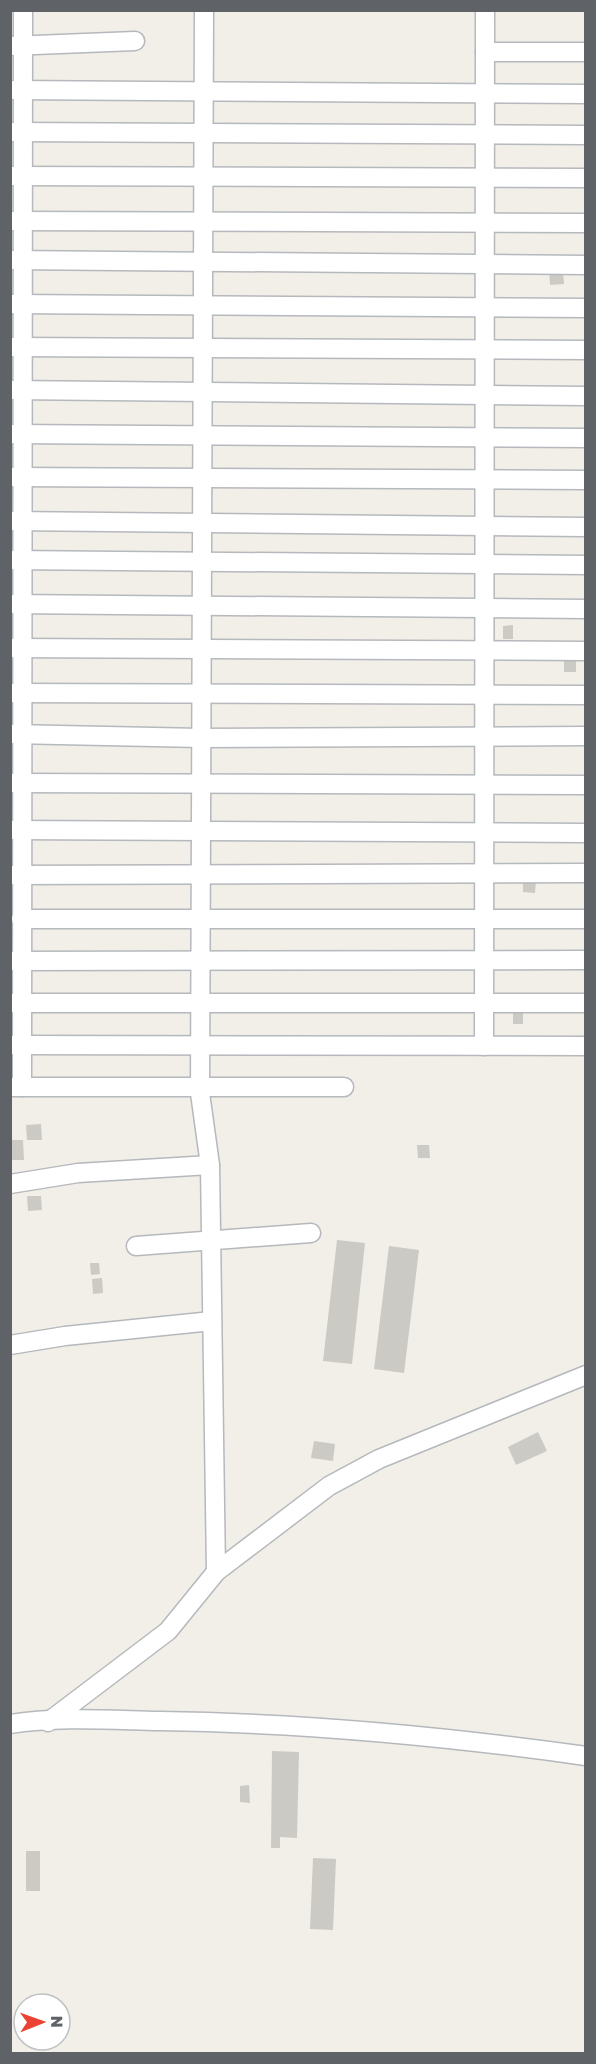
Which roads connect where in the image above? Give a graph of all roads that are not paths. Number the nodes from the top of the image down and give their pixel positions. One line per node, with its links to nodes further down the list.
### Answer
1 (23, 10): 5 (street)
2 (204, 10): 9 (street)
3 (485, 10): 6 (street)
4 (135, 41): 5 (street)
5 (16, 46): 8 (street)
6 (485, 52): 7 (street); 10 (street)
7 (585, 52)
8 (16, 90): 9 (street); 12 (street)
9 (204, 91): 10 (street); 13 (street)
10 (485, 93): 11 (street); 14 (street)
11 (585, 94)
12 (16, 132): 13 (street); 16 (street)
13 (204, 133): 14 (street); 17 (street)
14 (485, 134): 15 (street); 18 (street)
15 (585, 135)
16 (16, 176): 17 (street); 20 (street)
17 (203, 177): 18 (street); 21 (street)
18 (485, 178): 19 (street); 22 (street)
19 (585, 178)
20 (16, 221): 21 (street); 24 (street)
21 (203, 222): 22 (street); 25 (street)
22 (484, 223): 23 (street); 26 (street)
23 (585, 223)
24 (16, 260): 25 (street); 28 (street)
25 (203, 262): 26 (street); 29 (street)
26 (485, 264): 27 (street); 30 (street)
27 (585, 265)
28 (16, 304): 29 (street); 32 (street)
29 (203, 308): 30 (street); 33 (street)
30 (485, 308): 31 (street); 34 (street)
31 (585, 308)
32 (16, 347): 33 (street); 36 (street)
33 (203, 348): 34 (street); 37 (street)
34 (485, 350): 35 (street); 38 (street)
35 (585, 350)
36 (16, 390): 37 (street); 40 (street)
37 (202, 392): 38 (street); 41 (street)
38 (485, 395): 39 (street); 42 (street)
39 (585, 396)
40 (16, 434): 41 (street); 44 (street)
41 (202, 435): 42 (street); 45 (street)
42 (485, 437): 43 (street); 46 (street)
43 (585, 438)
44 (16, 477): 45 (street); 48 (street)
45 (202, 478): 46 (street); 49 (street)
46 (484, 480): 47 (street); 50 (street)
47 (585, 480)
48 (16, 521): 49 (street); 52 (street)
49 (202, 523): 50 (street); 53 (street)
50 (484, 526): 51 (street); 54 (street)
51 (585, 527)
52 (16, 560): 53 (street); 56 (street)
53 (202, 561): 54 (street); 57 (street)
54 (484, 563): 55 (street); 58 (street)
55 (585, 565)
56 (16, 604): 57 (street); 60 (street)
57 (202, 606): 58 (street); 61 (street)
58 (484, 608): 59 (street); 62 (street)
59 (585, 609)
60 (16, 648): 61 (street); 65 (street)
61 (201, 650): 62 (street); 64 (street)
62 (484, 650): 63 (street); 66 (street)
63 (585, 651)
64 (201, 692): 65 (street); 66 (street); 71 (street)
65 (16, 693): 68 (street)
66 (484, 694): 67 (street); 69 (street)
67 (585, 696)
68 (16, 734): 71 (street); 72 (street)
69 (484, 736): 70 (street); 71 (street); 73 (street)
70 (585, 736)
71 (201, 738): 75 (street)
72 (16, 783): 75 (street); 76 (street)
73 (484, 785): 74 (street); 75 (street); 78 (street)
74 (585, 785)
75 (201, 786): 77 (street)
76 (16, 830): 77 (street); 83 (street)
77 (201, 831): 78 (street); 81 (street)
78 (484, 832): 79 (street); 82 (street)
79 (585, 833)
80 (585, 873): 82 (street)
81 (201, 874): 82 (street); 83 (street); 85 (street)
82 (484, 874): 86 (street)
83 (16, 875): 84 (street)
84 (21, 919): 85 (street); 89 (street)
85 (200, 919): 86 (street); 90 (street)
86 (484, 919): 87 (street); 91 (street)
87 (585, 919)
88 (585, 960): 91 (street)
89 (16, 961): 90 (street); 92 (street)
90 (200, 961): 91 (street); 93 (street)
91 (484, 961): 94 (street)
92 (16, 1003): 93 (street); 96 (street)
93 (200, 1003): 94 (street); 97 (street)
94 (484, 1003): 95 (street); 98 (street)
95 (585, 1003)
96 (16, 1045): 97 (street); 100 (street)
97 (200, 1046): 98 (street); 101 (street)
98 (484, 1046): 99 (street)
99 (585, 1046)
100 (16, 1087): 101 (street)
101 (200, 1087): 102 (street); 103 (street)
102 (344, 1087)
103 (210, 1165): 104 (street); 106 (street)
104 (10, 1184)
105 (311, 1233): 106 (street)
106 (211, 1240): 107 (street); 108 (street)
107 (136, 1246)
108 (212, 1321): 109 (street); 111 (street)
109 (10, 1345)
110 (585, 1375): 111 (street)
111 (216, 1572): 112 (street)
112 (48, 1722): 113 (street); 114 (street)
113 (10, 1724)
114 (585, 1756)

